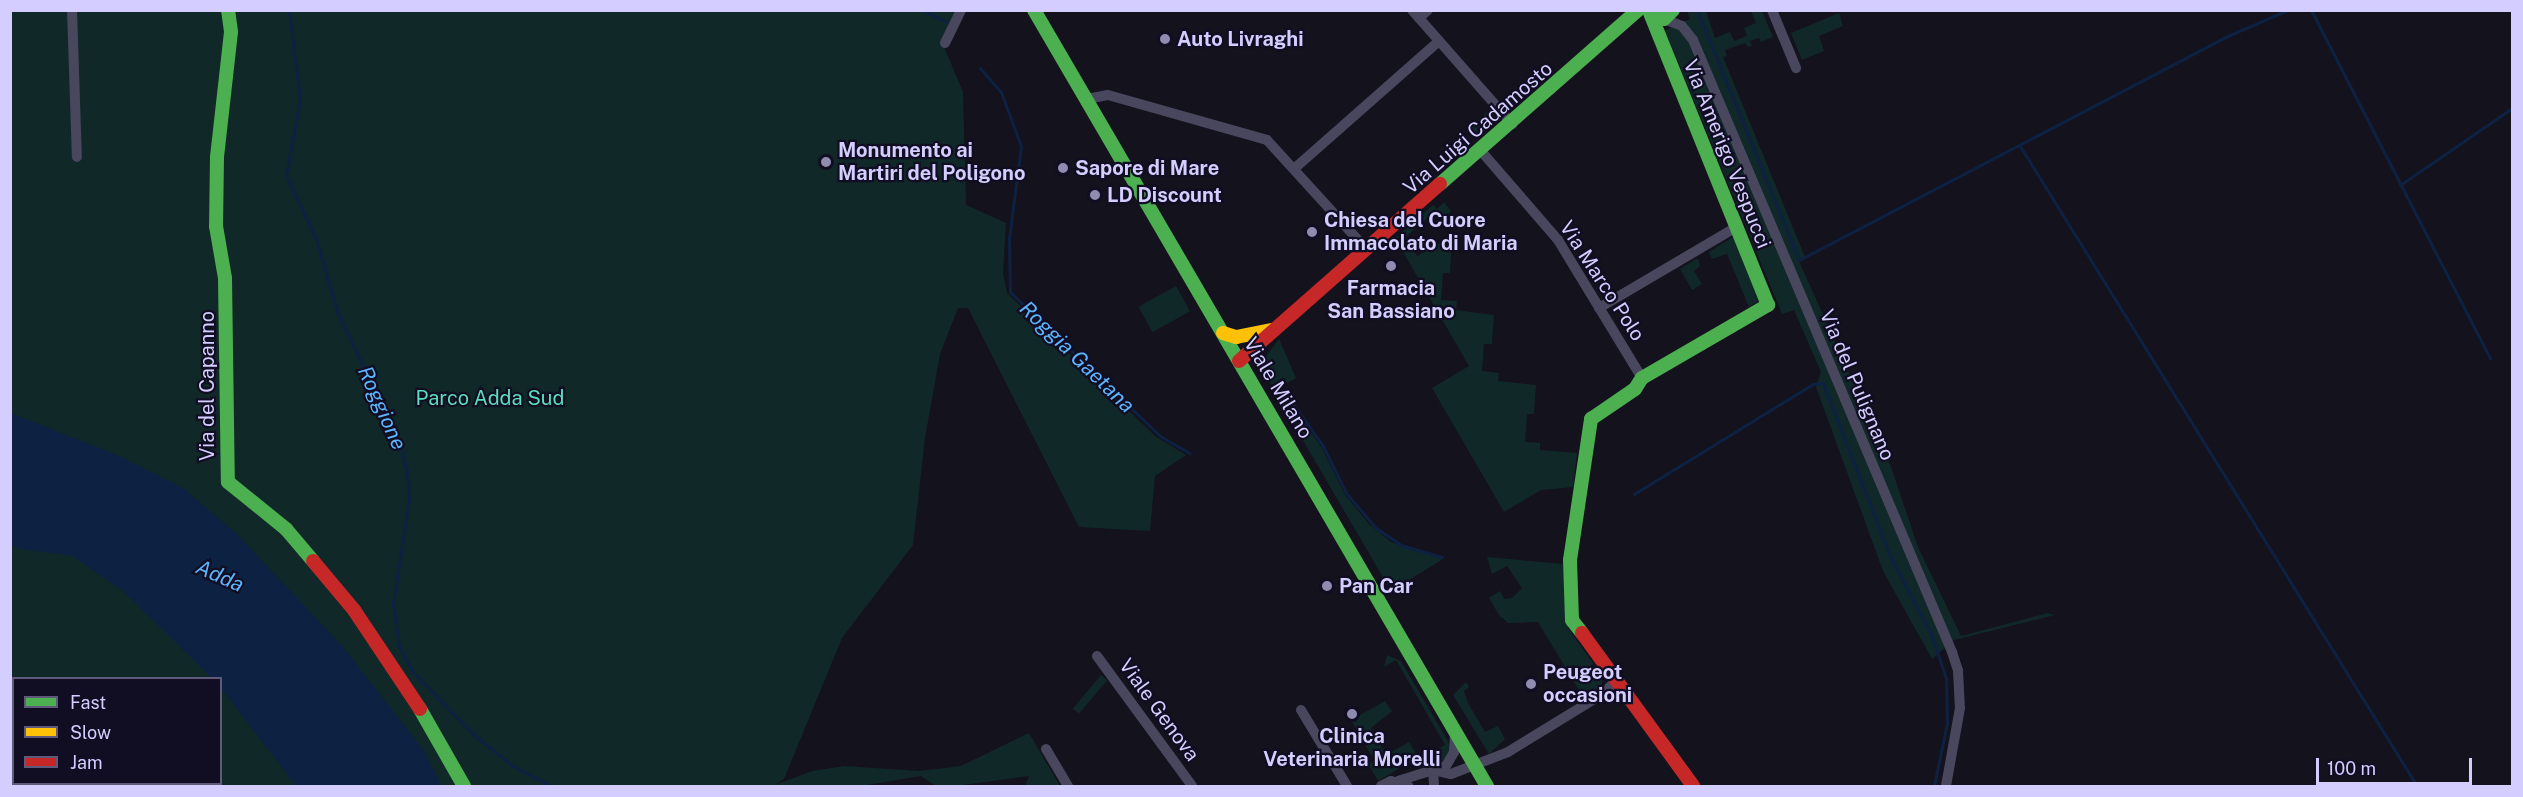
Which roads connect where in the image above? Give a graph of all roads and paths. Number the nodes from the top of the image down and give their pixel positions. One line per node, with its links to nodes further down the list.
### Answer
1 (72, 10): 17 (street)
2 (228, 10): 34 (street, Via del Capanno)
3 (961, 10): 11 (street)
4 (1034, 10): 14 (street, Viale Milano)
5 (1428, 10): 8 (street)
6 (1638, 10): 12 (street, Via Luigi Cadamosto)
7 (1772, 10): 13 (street)
8 (1415, 14): 10 (street)
9 (1660, 14): 12 (street, Via Luigi Cadamosto); 19 (street, Via Amerigo Vespucci); 42 (street, Via del Pulignano)
10 (1439, 41): 15 (street); 18 (street)
11 (945, 43)
12 (1597, 51): 15 (street, Via Luigi Cadamosto)
13 (1796, 68)
14 (1087, 99): 18 (street); 23 (street, Viale Milano)
15 (1512, 124): 16 (street, Via Luigi Cadamosto)
16 (1481, 151): 20 (street, Via Luigi Cadamosto); 21 (street, Via Marco Polo)
17 (77, 157)
18 (1295, 168): 20 (street)
19 (1735, 228): 21 (street); 25 (street, Via Amerigo Vespucci)
20 (1367, 250): 22 (street, Via Luigi Cadamosto)
21 (1599, 308): 25 (street, Via Marco Polo)
22 (1276, 329): 23 (street, Via Luigi Cadamosto); 24 (street, Via Luigi Cadamosto)
23 (1223, 333): 24 (street, Viale Milano)
24 (1239, 361): 29 (street, Viale Milano)
25 (1642, 378): 27 (street)
26 (1097, 656): 36 (street, Viale Genova)
27 (1616, 681): 31 (street); 41 (street)
28 (1301, 710): 37 (street)
29 (1455, 730): 31 (street, Viale Milano); 32 (street)
30 (1046, 749): 35 (street)
31 (1474, 764): 32 (street); 40 (street, Viale Milano)
32 (1433, 770): 33 (street); 39 (street)
33 (1403, 784): 38 (street)
34 (464, 786)
35 (1068, 786)
36 (1192, 786)
37 (1347, 786)
38 (1381, 786)
39 (1434, 786)
40 (1487, 786)
41 (1693, 786)
42 (1946, 786)

